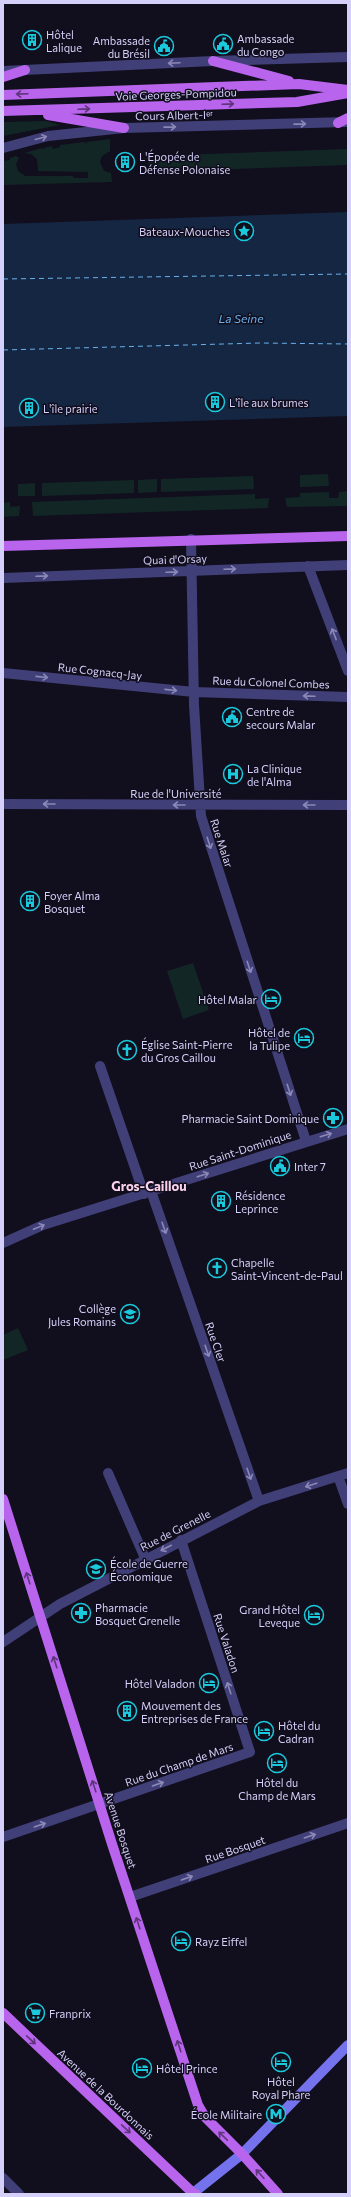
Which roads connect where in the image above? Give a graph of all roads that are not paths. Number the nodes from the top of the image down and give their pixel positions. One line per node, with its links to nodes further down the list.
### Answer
1 (348, 57): 2 (street)
2 (213, 61): 3 (street, one-way to 3); 6 (main road)
3 (25, 70): 4 (street); 5 (main road)
4 (3, 71)
5 (3, 77)
6 (299, 84): 7 (main road, Voie Georges-Pompidou); 9 (main road, Voie Georges-Pompidou, one-way to 9)
7 (348, 90)
8 (348, 94): 11 (main road, Voie Georges-Pompidou, one-way to 8)
9 (3, 95)
10 (3, 111): 11 (main road, Voie Georges-Pompidou)
11 (26, 111): 14 (main road)
12 (348, 118): 13 (main road)
13 (343, 123): 14 (street, Cours Albert-Iᵉʳ, one-way to 13)
14 (124, 128): 15 (street, Cours Albert-Iᵉʳ, one-way to 14)
15 (3, 148)
16 (348, 536): 17 (main road, Quai d'Orsay)
17 (191, 539): 18 (main road, Quai d'Orsay); 21 (street, Rue Malar)
18 (3, 546)
19 (348, 565): 20 (street, Quai d'Orsay)
20 (308, 566): 21 (street, Quai d'Orsay, one-way to 20); 23 (street, one-way to 20)
21 (191, 571): 22 (street, Quai d'Orsay, one-way to 21); 25 (street, Rue Malar)
22 (3, 578)
23 (348, 671)
24 (3, 673): 25 (street, Rue Cognacq-Jay, one-way to 25)
25 (194, 692): 26 (street, Rue du Colonel Combes, one-way to 25); 28 (street, Rue Malar)
26 (348, 697)
27 (3, 804): 28 (street, Rue de l'Université, one-way to 27)
28 (199, 805): 29 (street, Rue de l'Université, one-way to 28); 32 (street, Rue Malar, one-way to 32)
29 (348, 805)
30 (100, 1066): 33 (street, Rue Cler)
31 (348, 1129): 32 (street, Rue Saint-Dominique, one-way to 31)
32 (306, 1141): 33 (street, Rue Saint-Dominique, one-way to 32)
33 (147, 1193): 34 (street, Rue Saint-Dominique, one-way to 33); 38 (street, Rue Cler, one-way to 38)
34 (3, 1243)
35 (108, 1472): 41 (street)
36 (343, 1474): 38 (street, Rue de Grenelle, one-way to 38); 39 (street)
37 (3, 1499): 42 (main road, Avenue Bosquet, one-way to 37)
38 (259, 1501): 40 (street, Rue de Grenelle)
39 (348, 1504)
40 (181, 1540): 41 (street, Rue de Grenelle, one-way to 41); 44 (street, Rue Valadon, one-way to 40)
41 (145, 1558): 42 (street, Rue de Grenelle)
42 (40, 1616): 43 (street, Rue de Grenelle); 45 (main road, Avenue Bosquet, one-way to 42)
43 (3, 1642)
44 (250, 1752): 45 (street, Rue du Champ de Mars, one-way to 44)
45 (100, 1804): 47 (street, Rue du Champ de Mars, one-way to 45); 48 (main road, Avenue Bosquet)
46 (348, 1823): 48 (street, Rue Bosquet, one-way to 46)
47 (3, 1837)
48 (130, 1898): 51 (main road, Avenue Bosquet, one-way to 48)
49 (3, 2013): 54 (main road, Avenue de la Bourdonnais, one-way to 54)
50 (348, 2045): 51 (main road)
51 (242, 2154): 54 (main road); 55 (main road, Avenue Bosquet, one-way to 51)
52 (3, 2178): 53 (street)
53 (20, 2194)
54 (194, 2194)
55 (278, 2194)

